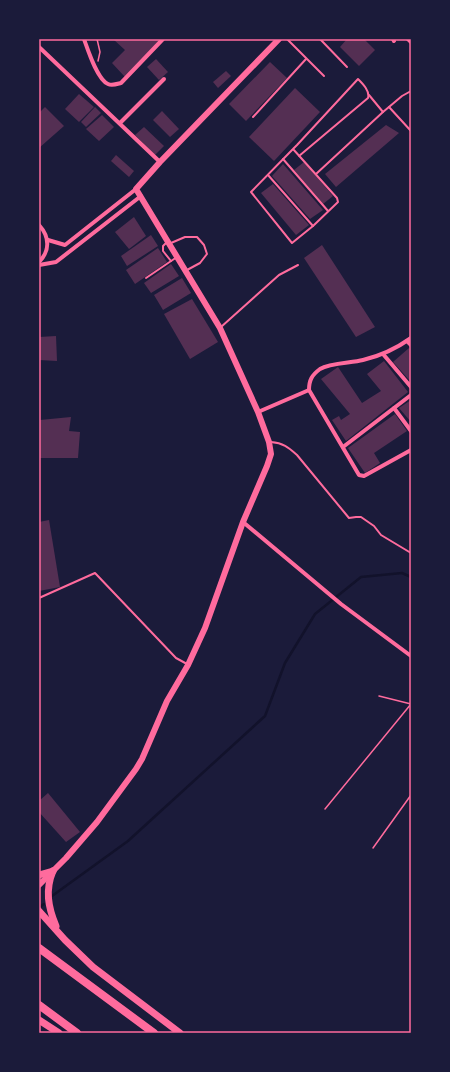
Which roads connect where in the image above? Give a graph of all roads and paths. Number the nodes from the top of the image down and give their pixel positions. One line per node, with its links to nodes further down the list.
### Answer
1 (84, 39): 12 (street)
2 (97, 39): 12 (path)
3 (163, 39): 12 (street)
4 (280, 39): 25 (main road)
5 (287, 39): 10 (lane)
6 (320, 39): 11 (lane)
7 (408, 39): 8 (street)
8 (411, 42)
9 (39, 48): 20 (street)
10 (306, 59): 13 (lane); 19 (lane)
11 (347, 67)
12 (97, 71)
13 (324, 76)
14 (164, 79): 20 (street)
15 (411, 91): 17 (lane)
16 (369, 95): 18 (lane); 22 (lane); 23 (lane)
17 (390, 107): 18 (lane); 21 (lane)
18 (384, 112): 27 (lane)
19 (253, 117)
20 (120, 123): 25 (street)
21 (411, 132)
22 (293, 149): 23 (lane); 24 (lane)
23 (299, 156): 27 (lane)
24 (283, 159): 26 (lane); 30 (lane)
25 (160, 162): 28 (main road)
26 (268, 174): 32 (lane); 32 (lane)
27 (316, 174): 30 (lane)
28 (136, 189): 29 (main road); 33 (street)
29 (140, 196): 34 (main road); 37 (street)
30 (328, 211): 32 (lane)
31 (39, 225): 33 (street)
32 (313, 226)
33 (48, 240): 37 (street)
34 (169, 242): 35 (main road); 36 (lane); 39 (lane)
35 (177, 256): 36 (lane); 39 (main road)
36 (170, 261): 40 (lane)
37 (39, 264)
38 (298, 266): 41 (lane)
39 (186, 270): 41 (main road)
40 (146, 278)
41 (220, 328): 49 (main road)
42 (409, 339): 43 (street); 44 (street)
43 (411, 346)
44 (383, 354): 45 (street); 46 (street)
45 (411, 387)
46 (309, 390): 49 (street); 52 (street)
47 (411, 395): 48 (street)
48 (394, 408): 50 (street); 52 (street)
49 (258, 412): 51 (main road)
50 (411, 431)
51 (270, 442): 54 (main road); 55 (lane)
52 (343, 447): 53 (street)
53 (411, 450)
54 (243, 522): 57 (street); 58 (main road)
55 (411, 553)
56 (39, 598): 58 (lane)
57 (411, 656)
58 (188, 665): 64 (main road)
59 (378, 696): 60 (path)
60 (411, 704): 62 (path)
61 (411, 795): 63 (path)
62 (325, 809)
63 (373, 848)
64 (53, 871): 65 (main road); 66 (main road); 68 (main road)
65 (39, 875)
66 (39, 885)
67 (40, 912): 68 (main road)
68 (61, 936): 75 (main road)
69 (39, 948): 74 (highway)
70 (39, 1004): 73 (highway)
71 (39, 1020): 72 (main road)
72 (59, 1033)
73 (77, 1033)
74 (154, 1033)
75 (180, 1033)

